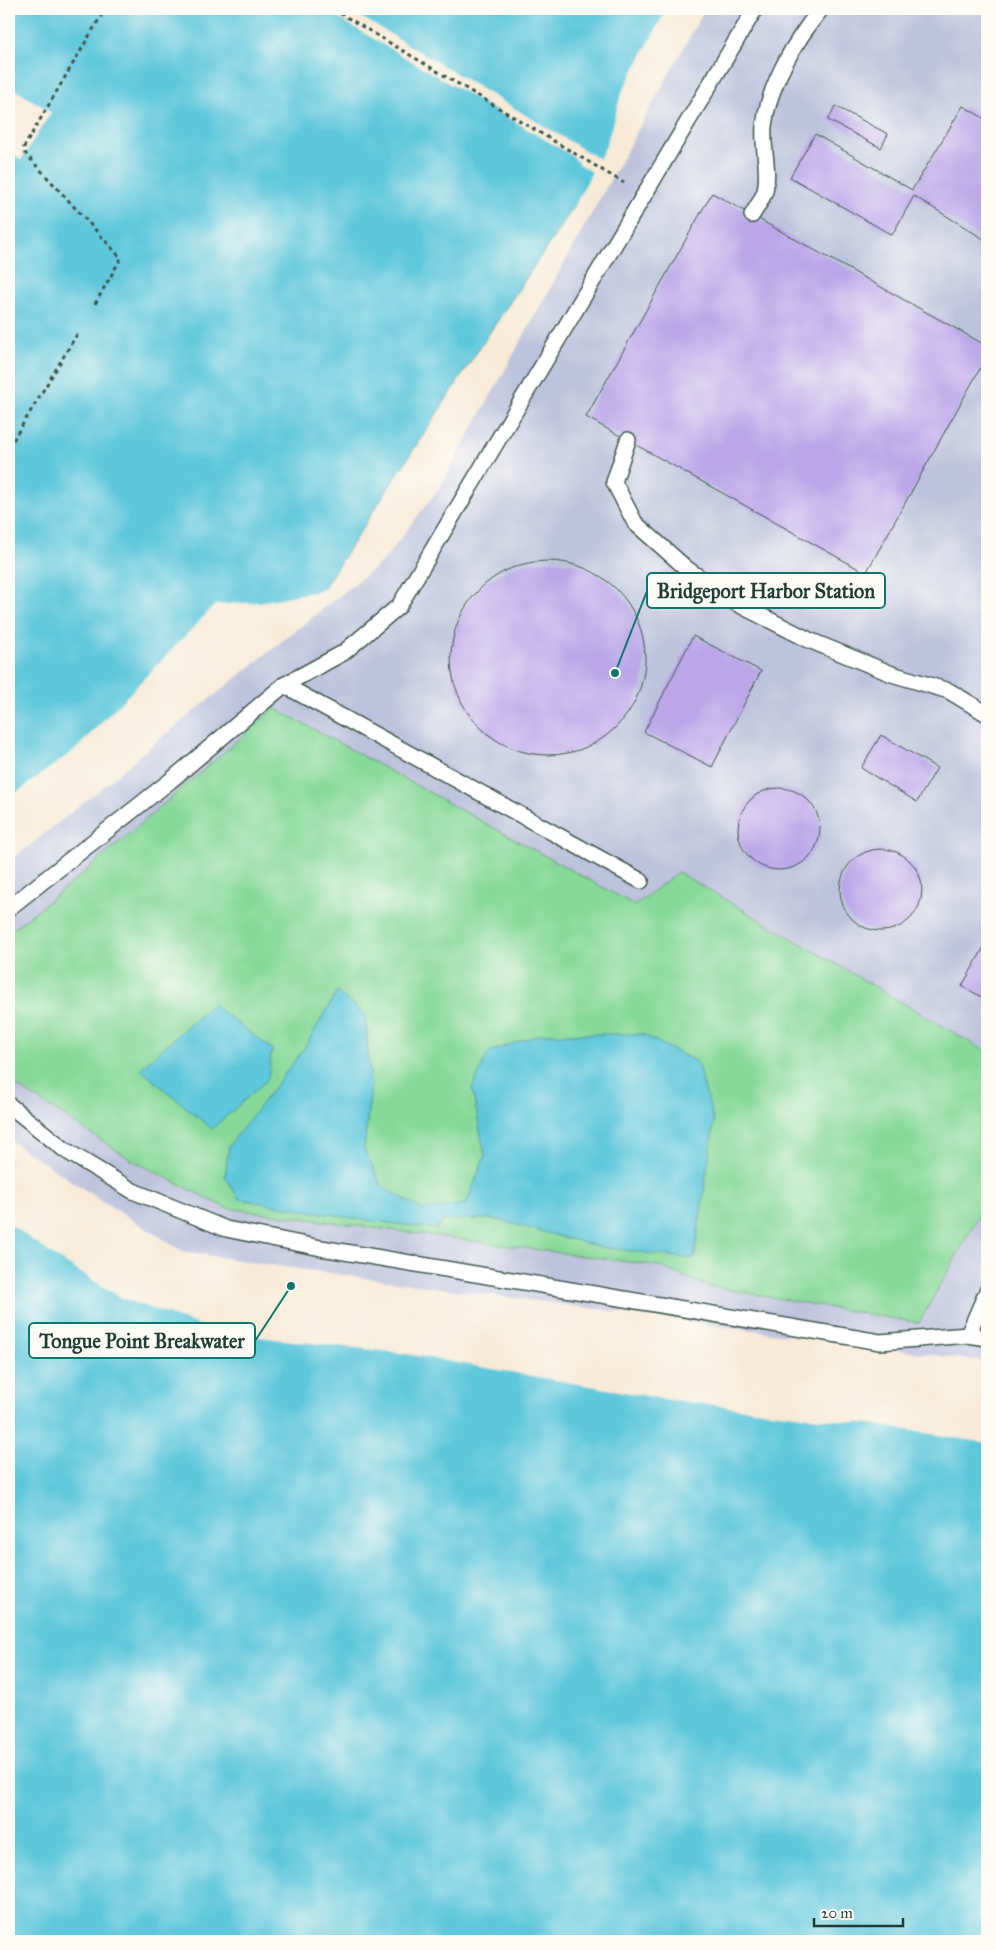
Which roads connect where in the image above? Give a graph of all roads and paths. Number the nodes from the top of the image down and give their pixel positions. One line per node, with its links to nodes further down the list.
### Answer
1 (105, 9): 7 (path)
2 (333, 9): 5 (path)
3 (755, 9): 5 (lane)
4 (821, 9): 6 (lane)
5 (645, 196): 11 (lane)
6 (752, 215)
7 (95, 304)
8 (79, 331): 10 (path)
9 (628, 440): 12 (lane)
10 (9, 447)
11 (284, 685): 13 (lane); 14 (lane)
12 (987, 714)
13 (641, 881)
14 (9, 908)
15 (9, 1105): 17 (lane)
16 (987, 1291): 17 (lane)
17 (968, 1335): 18 (lane)
18 (987, 1338)

